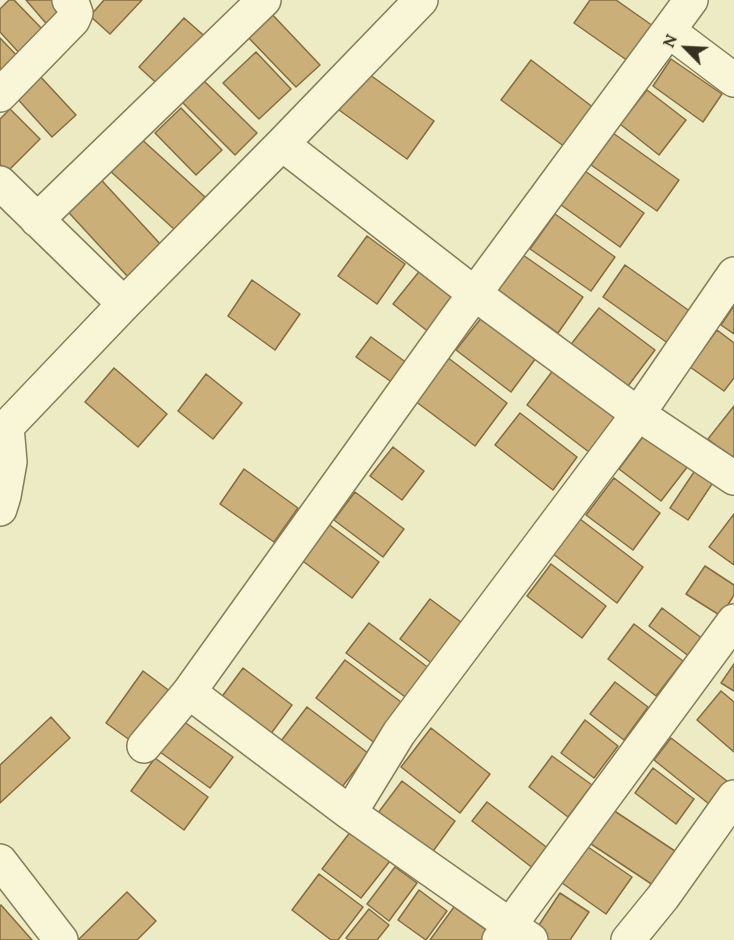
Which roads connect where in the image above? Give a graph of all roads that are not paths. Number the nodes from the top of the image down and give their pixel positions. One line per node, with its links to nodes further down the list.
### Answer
1 (69, 0): 7 (street)
2 (264, 0): 10 (street)
3 (421, 0): 8 (street)
4 (691, 0): 5 (street)
5 (669, 31): 6 (street); 12 (street)
6 (734, 80)
7 (0, 96)
8 (282, 144): 12 (street); 13 (street)
9 (0, 183): 10 (street)
10 (37, 220): 13 (street)
11 (734, 274): 14 (street)
12 (475, 294): 14 (street); 19 (street)
13 (124, 304): 15 (street)
14 (638, 414): 16 (street); 22 (street)
15 (4, 431): 17 (street)
16 (734, 478)
17 (0, 509)
18 (734, 621): 24 (street)
19 (189, 692): 20 (street); 22 (street)
20 (144, 746)
21 (734, 797): 26 (street)
22 (350, 813): 24 (street)
23 (0, 861): 25 (street)
24 (513, 935)
25 (61, 940)
26 (628, 940)

